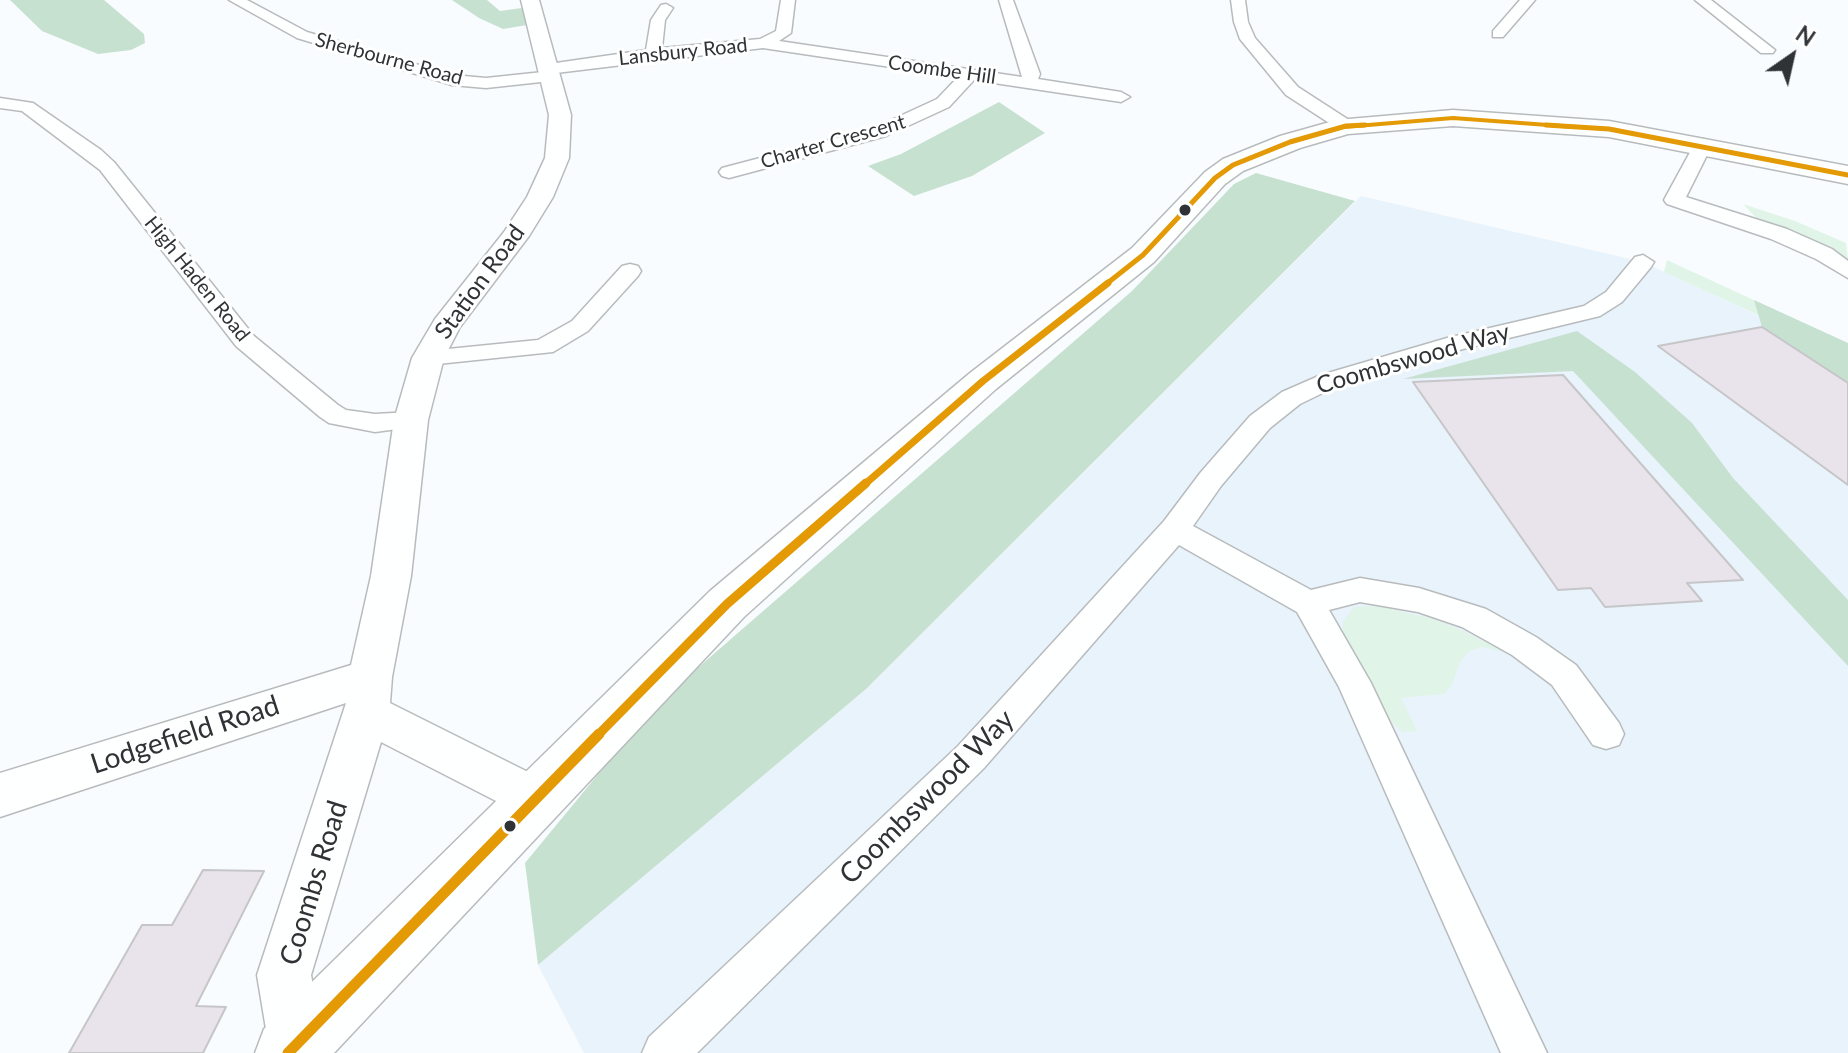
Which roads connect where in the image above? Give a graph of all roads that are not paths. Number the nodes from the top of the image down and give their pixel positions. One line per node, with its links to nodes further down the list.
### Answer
1 (236, 0): 13 (street, Sherbourne Road)
2 (530, 0): 13 (street, Station Road)
3 (788, 0): 10 (street, Lansbury Road)
4 (1006, 0): 15 (street)
5 (1238, 0): 18 (street)
6 (1528, 0): 9 (street)
7 (1702, 0): 11 (street)
8 (656, 16): 12 (street)
9 (1498, 34)
10 (763, 43): 12 (street, Lansbury Road); 14 (street, Coombe Hill)
11 (1767, 50)
12 (653, 54): 13 (street, Lansbury Road)
13 (550, 73): 25 (street, Station Road)
14 (969, 75): 15 (street, Coombe Hill); 20 (street, Charter Crescent)
15 (1028, 83): 16 (street, Coombe Hill)
16 (1121, 97)
17 (0, 103): 26 (street, High Haden Road)
18 (1346, 126): 19 (main road); 32 (main road)
19 (1703, 145): 21 (main road); 24 (street)
20 (729, 172)
21 (1848, 175)
22 (1643, 262): 27 (street, Coombswood Way)
23 (630, 271): 25 (street)
24 (1848, 271)
25 (428, 358): 26 (street, Station Road)
26 (411, 420): 29 (street, Station Road)
27 (1175, 529): 28 (street); 34 (street, Coombswood Way)
28 (1308, 603): 30 (street); 35 (street)
29 (368, 695): 31 (street, Lodgefield Road); 32 (street); 33 (street, Coombs Road)
30 (1606, 734)
31 (0, 795)
32 (537, 800): 33 (main road)
33 (292, 1049)
34 (665, 1053)
35 (1524, 1053)

